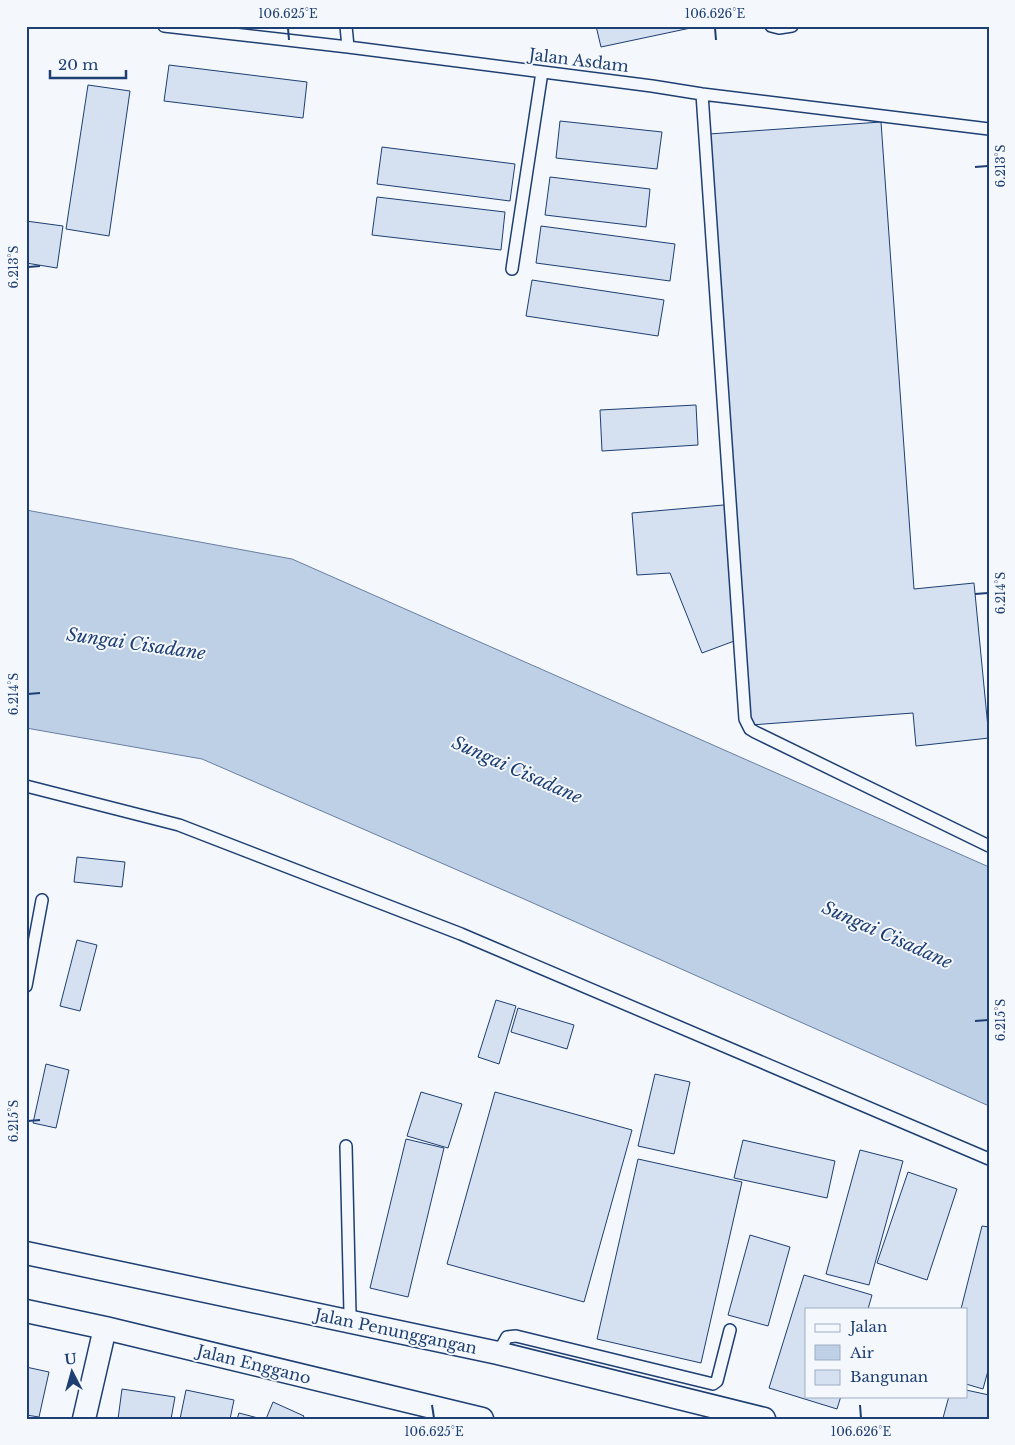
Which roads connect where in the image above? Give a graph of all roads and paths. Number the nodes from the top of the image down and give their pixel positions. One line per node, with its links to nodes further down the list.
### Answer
1 (164, 26): 5 (lane, Jalan Asdam)
2 (346, 26): 5 (lane)
3 (771, 26): 4 (lane)
4 (792, 26)
5 (348, 47): 6 (lane, Jalan Asdam)
6 (542, 72): 7 (lane, Jalan Asdam); 9 (lane)
7 (702, 94): 8 (lane, Jalan Asdam); 11 (lane)
8 (989, 129)
9 (512, 269)
10 (26, 786): 15 (lane)
11 (989, 846)
12 (42, 900): 13 (lane)
13 (26, 986)
14 (346, 1146): 18 (lane)
15 (989, 1159)
16 (26, 1253): 18 (street, Jalan Penunggangan)
17 (26, 1311): 19 (street, Jalan Enggano)
18 (348, 1321): 21 (street, Jalan Penunggangan)
19 (105, 1328): 22 (street); 23 (street, Jalan Enggano)
20 (730, 1330): 21 (lane)
21 (498, 1353): 24 (street, Jalan Penunggangan)
22 (84, 1419)
23 (482, 1419)
24 (764, 1419)

